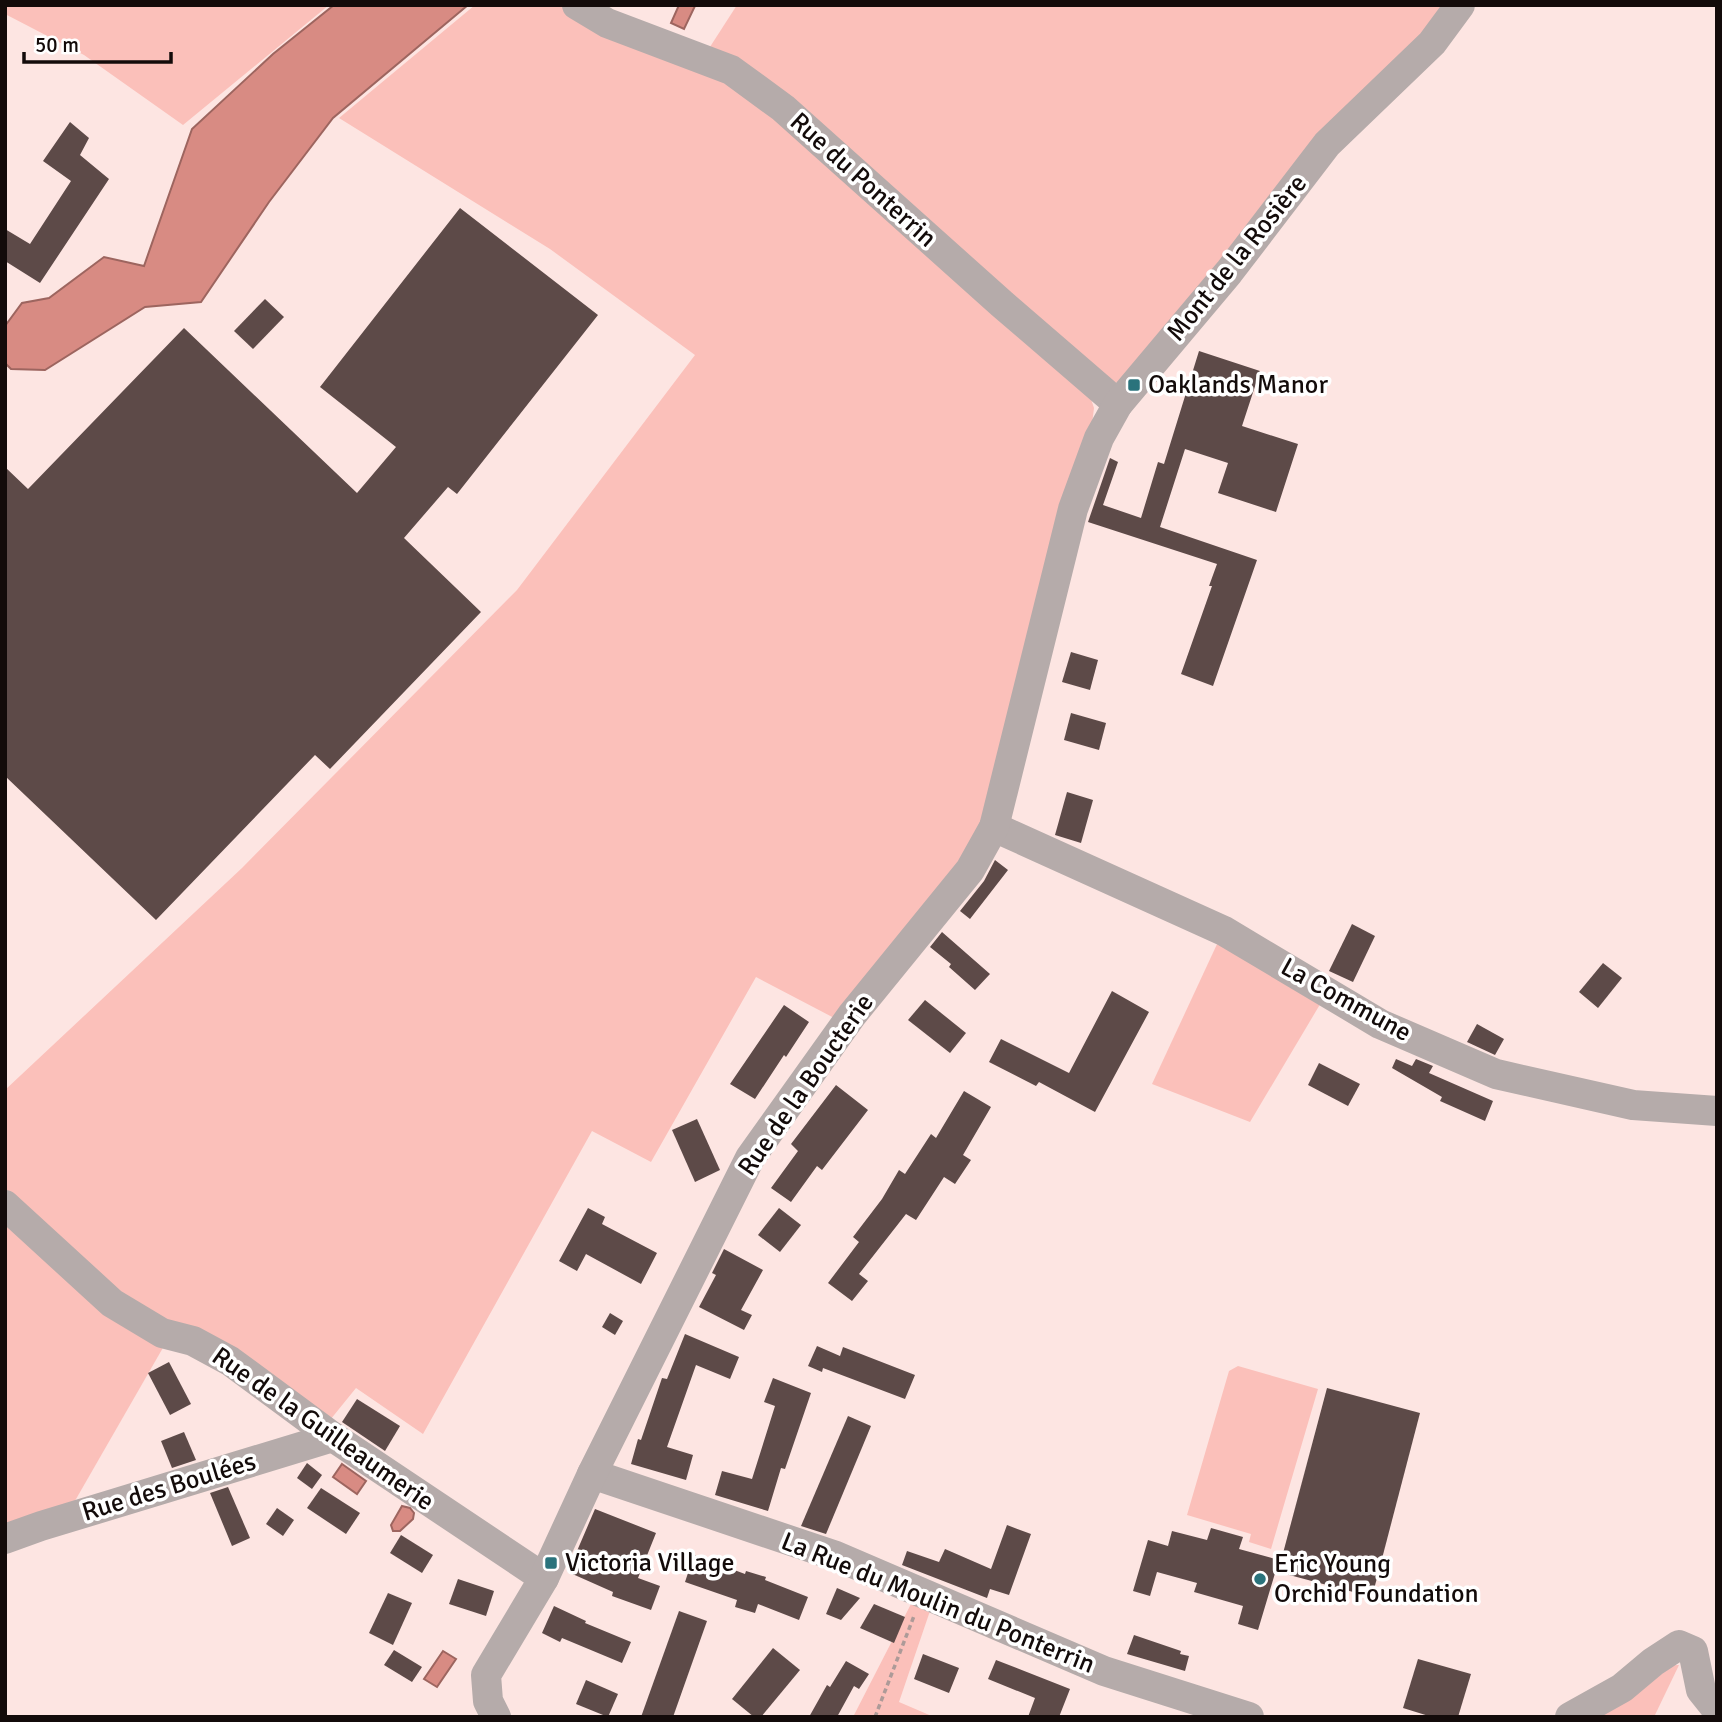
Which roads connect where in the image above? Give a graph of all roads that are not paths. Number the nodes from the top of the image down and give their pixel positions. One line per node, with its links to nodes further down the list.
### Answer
1 (577, 5): 3 (street, Rue du Ponterrin)
2 (1460, 5): 3 (street, Mont de la Rosière)
3 (1118, 404): 4 (street, Mont de la Rosière)
4 (994, 827): 5 (street, La Commune); 8 (street, Rue de la Boucterie)
5 (1717, 1111)
6 (5, 1205): 7 (street, Rue de la Guilleaumerie)
7 (333, 1437): 9 (street, Rue des Boulées); 10 (street, Rue de la Guilleaumerie)
8 (592, 1474): 10 (street, Rue de la Boucterie); 13 (street, La Rue du Moulin du Ponterrin)
9 (5, 1539)
10 (544, 1578): 12 (street, Rue de la Boucterie)
11 (1717, 1710): 14 (street)
12 (496, 1717)
13 (1249, 1717)
14 (1570, 1717)

